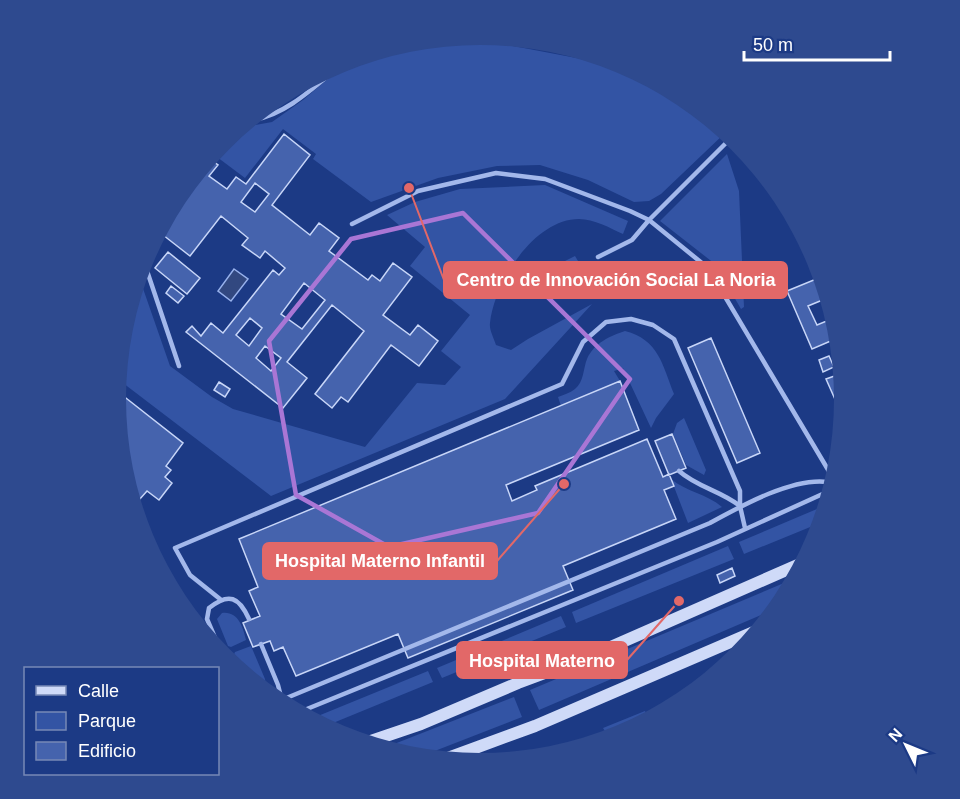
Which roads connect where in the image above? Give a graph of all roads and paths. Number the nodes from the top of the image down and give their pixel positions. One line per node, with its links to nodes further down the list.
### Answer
1 (314, 87): 2 (lane)
2 (263, 119)
3 (725, 144): 4 (lane)
4 (649, 220): 5 (lane); 6 (lane); 9 (lane)
5 (352, 224)
6 (598, 257)
7 (148, 274): 8 (lane)
8 (179, 366)
9 (828, 469)
10 (679, 471): 13 (lane)
11 (824, 483): 13 (lane)
12 (821, 494): 14 (lane)
13 (740, 507): 14 (lane); 16 (lane); 22 (lane)
14 (745, 528): 23 (lane)
15 (792, 568): 24 (main road)
16 (220, 599): 17 (lane); 18 (lane)
17 (249, 620)
18 (212, 632)
19 (744, 636): 25 (main road)
20 (261, 644): 21 (lane)
21 (281, 693)
22 (287, 696)
23 (307, 709)
24 (378, 739)
25 (461, 753)

